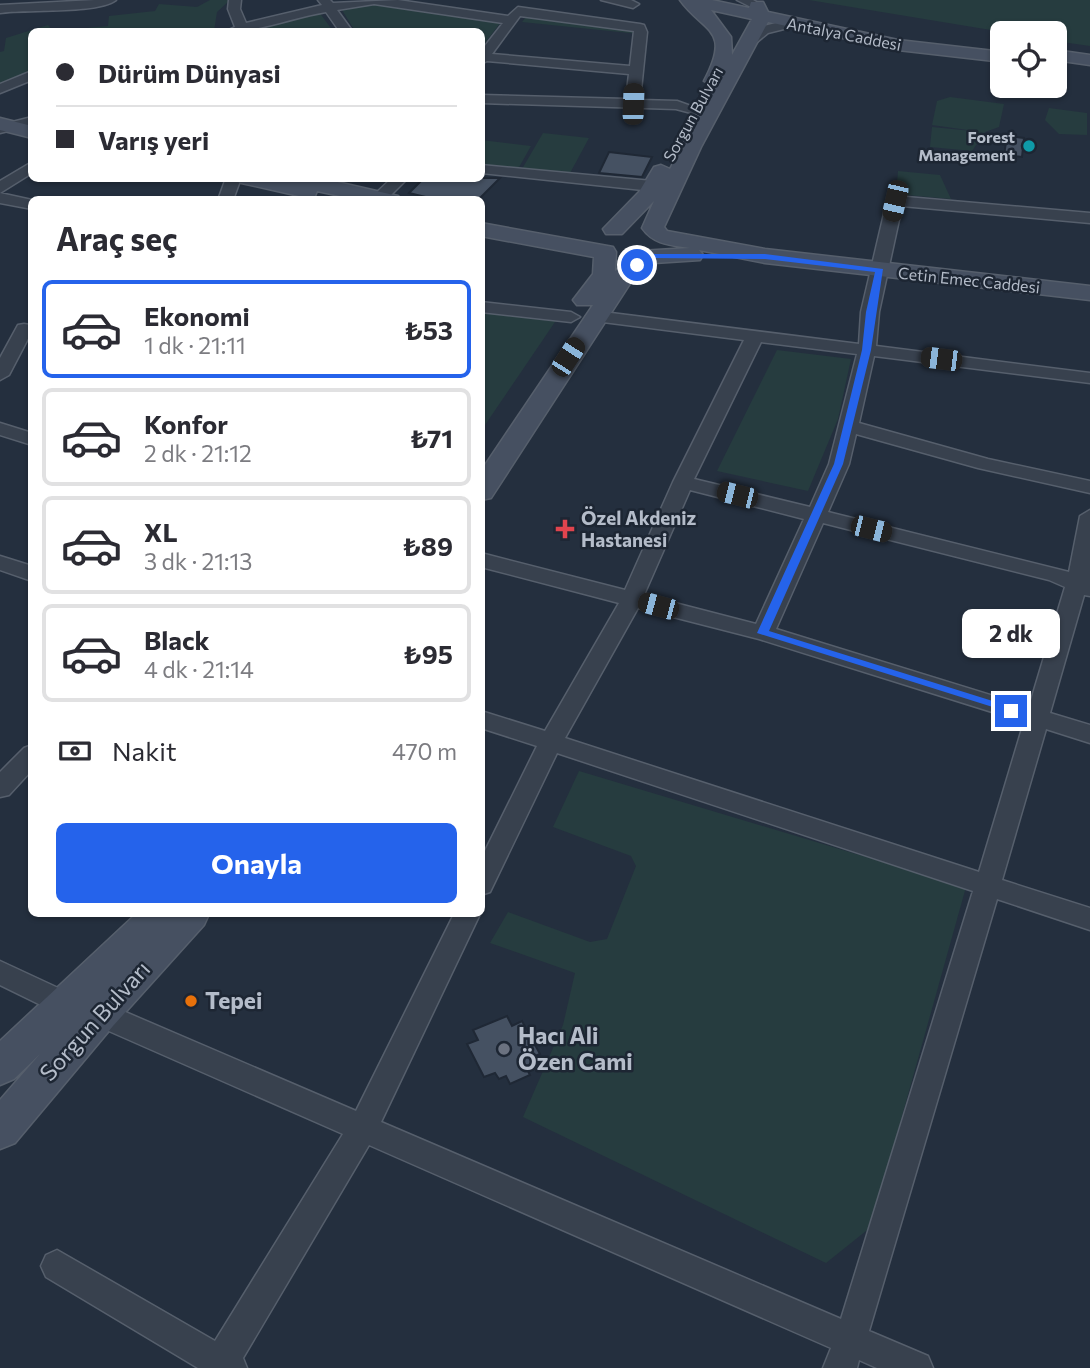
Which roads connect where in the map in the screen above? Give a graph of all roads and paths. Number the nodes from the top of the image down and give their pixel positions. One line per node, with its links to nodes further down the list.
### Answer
1 (110, 0): 11 (street)
2 (235, 0): 14 (street)
3 (373, 0): 8 (street); 12 (street)
4 (526, 0): 12 (street)
5 (607, 0): 9 (street)
6 (727, 0): 10 (main road, Antalya Caddesi)
7 (695, 3): 10 (main road, Antalya Caddesi); 31 (main road, Sorgun Bulvarı)
8 (328, 4): 15 (street); 16 (street)
9 (634, 4)
10 (754, 8): 13 (main road, Antalya Caddesi); 17 (main road, Sorgun Bulvarı); 18 (main road, Antalya Caddesi)
11 (0, 9)
12 (511, 18): 19 (street); 26 (street)
13 (792, 23): 17 (street); 20 (main road, Antalya Caddesi)
14 (238, 28)
15 (248, 28)
16 (344, 28)
17 (747, 43): 46 (main road, Sorgun Bulvarı)
18 (990, 47)
19 (485, 55)
20 (990, 56)
21 (1067, 57): 23 (main road)
22 (485, 59): 26 (street)
23 (1090, 60)
24 (1067, 65): 25 (main road)
25 (1090, 68)
26 (634, 70): 30 (street)
27 (28, 77): 28 (street)
28 (0, 89)
29 (485, 99): 30 (street)
30 (633, 104): 31 (street)
31 (695, 110): 36 (main road, Sorgun Bulvarı)
32 (28, 169): 37 (street)
33 (485, 169): 36 (street)
34 (262, 182): 38 (main road)
35 (307, 182): 39 (main road)
36 (652, 186): 45 (main road, Sorgun Bulvarı)
37 (0, 188)
38 (324, 196)
39 (372, 196)
40 (0, 198): 41 (street)
41 (28, 204)
42 (485, 218): 45 (main road)
43 (1090, 218): 47 (street)
44 (485, 229): 45 (main road)
45 (608, 237): 46 (main road); 46 (main road); 50 (main road, Sorgun Bulvarı)
46 (654, 246): 47 (main road, Cetin Emec Caddesi); 50 (main road, Sorgun Bulvarı)
47 (880, 270): 48 (main road, Cetin Emec Caddesi); 53 (street)
48 (1090, 293)
49 (485, 307): 50 (street)
50 (583, 316): 52 (street); 61 (main road, Sorgun Bulvarı); 63 (main road, Sorgun Bulvarı)
51 (24, 328): 54 (street)
52 (755, 336): 53 (street); 62 (street)
53 (867, 350): 55 (street); 58 (street)
54 (0, 375)
55 (1090, 377)
56 (0, 415): 57 (street)
57 (28, 423)
58 (850, 426): 64 (street); 65 (street)
59 (0, 429): 60 (street)
60 (28, 438)
61 (485, 446)
62 (683, 482): 65 (street); 71 (street)
63 (485, 485)
64 (1090, 487)
65 (818, 516): 70 (street); 72 (street)
66 (1090, 516): 70 (street)
67 (485, 561): 71 (street)
68 (0, 563): 69 (street)
69 (28, 573)
70 (1083, 586): 73 (street)
71 (632, 599): 72 (street); 76 (street)
72 (762, 633): 73 (street)
73 (1036, 719): 75 (street); 80 (street)
74 (485, 720): 76 (street)
75 (1090, 734)
76 (551, 743): 79 (street); 80 (street)
77 (28, 758): 78 (street)
78 (0, 788)
79 (485, 877)
80 (985, 885): 84 (street); 91 (street)
81 (158, 917): 86 (main road, Sorgun Bulvarı)
82 (188, 917): 86 (main road, Sorgun Bulvarı)
83 (466, 917): 88 (street)
84 (1090, 919)
85 (0, 972): 86 (street)
86 (82, 1009): 87 (main road, Sorgun Bulvarı); 88 (street); 89 (main road, Sorgun Bulvarı)
87 (0, 1067)
88 (363, 1127): 91 (street); 92 (street)
89 (0, 1130)
90 (57, 1266): 92 (street)
91 (845, 1354): 93 (street)
92 (225, 1366)
93 (916, 1368)

